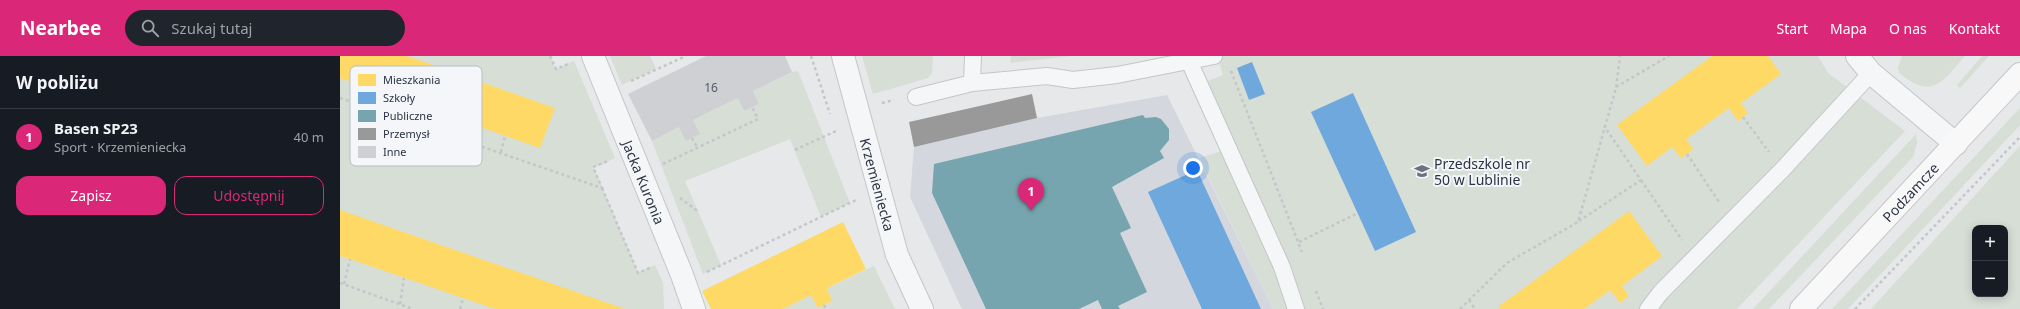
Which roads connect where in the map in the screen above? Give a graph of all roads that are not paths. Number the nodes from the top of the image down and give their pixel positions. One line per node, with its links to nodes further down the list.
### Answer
1 (843, 56): 13 (street, Krzemieniecka)
2 (973, 56): 9 (lane)
3 (1214, 56): 6 (lane)
4 (1857, 56): 7 (street)
5 (584, 59): 12 (street, Jacka Kuronia)
6 (1189, 60): 9 (lane); 14 (lane)
7 (1871, 73): 11 (street); 15 (lane)
8 (2020, 74): 11 (main road, Podzamcze)
9 (972, 82): 10 (lane)
10 (916, 97)
11 (1956, 144): 16 (main road, Podzamcze)
12 (694, 309)
13 (922, 309)
14 (1296, 309)
15 (1648, 309)
16 (1800, 309)

